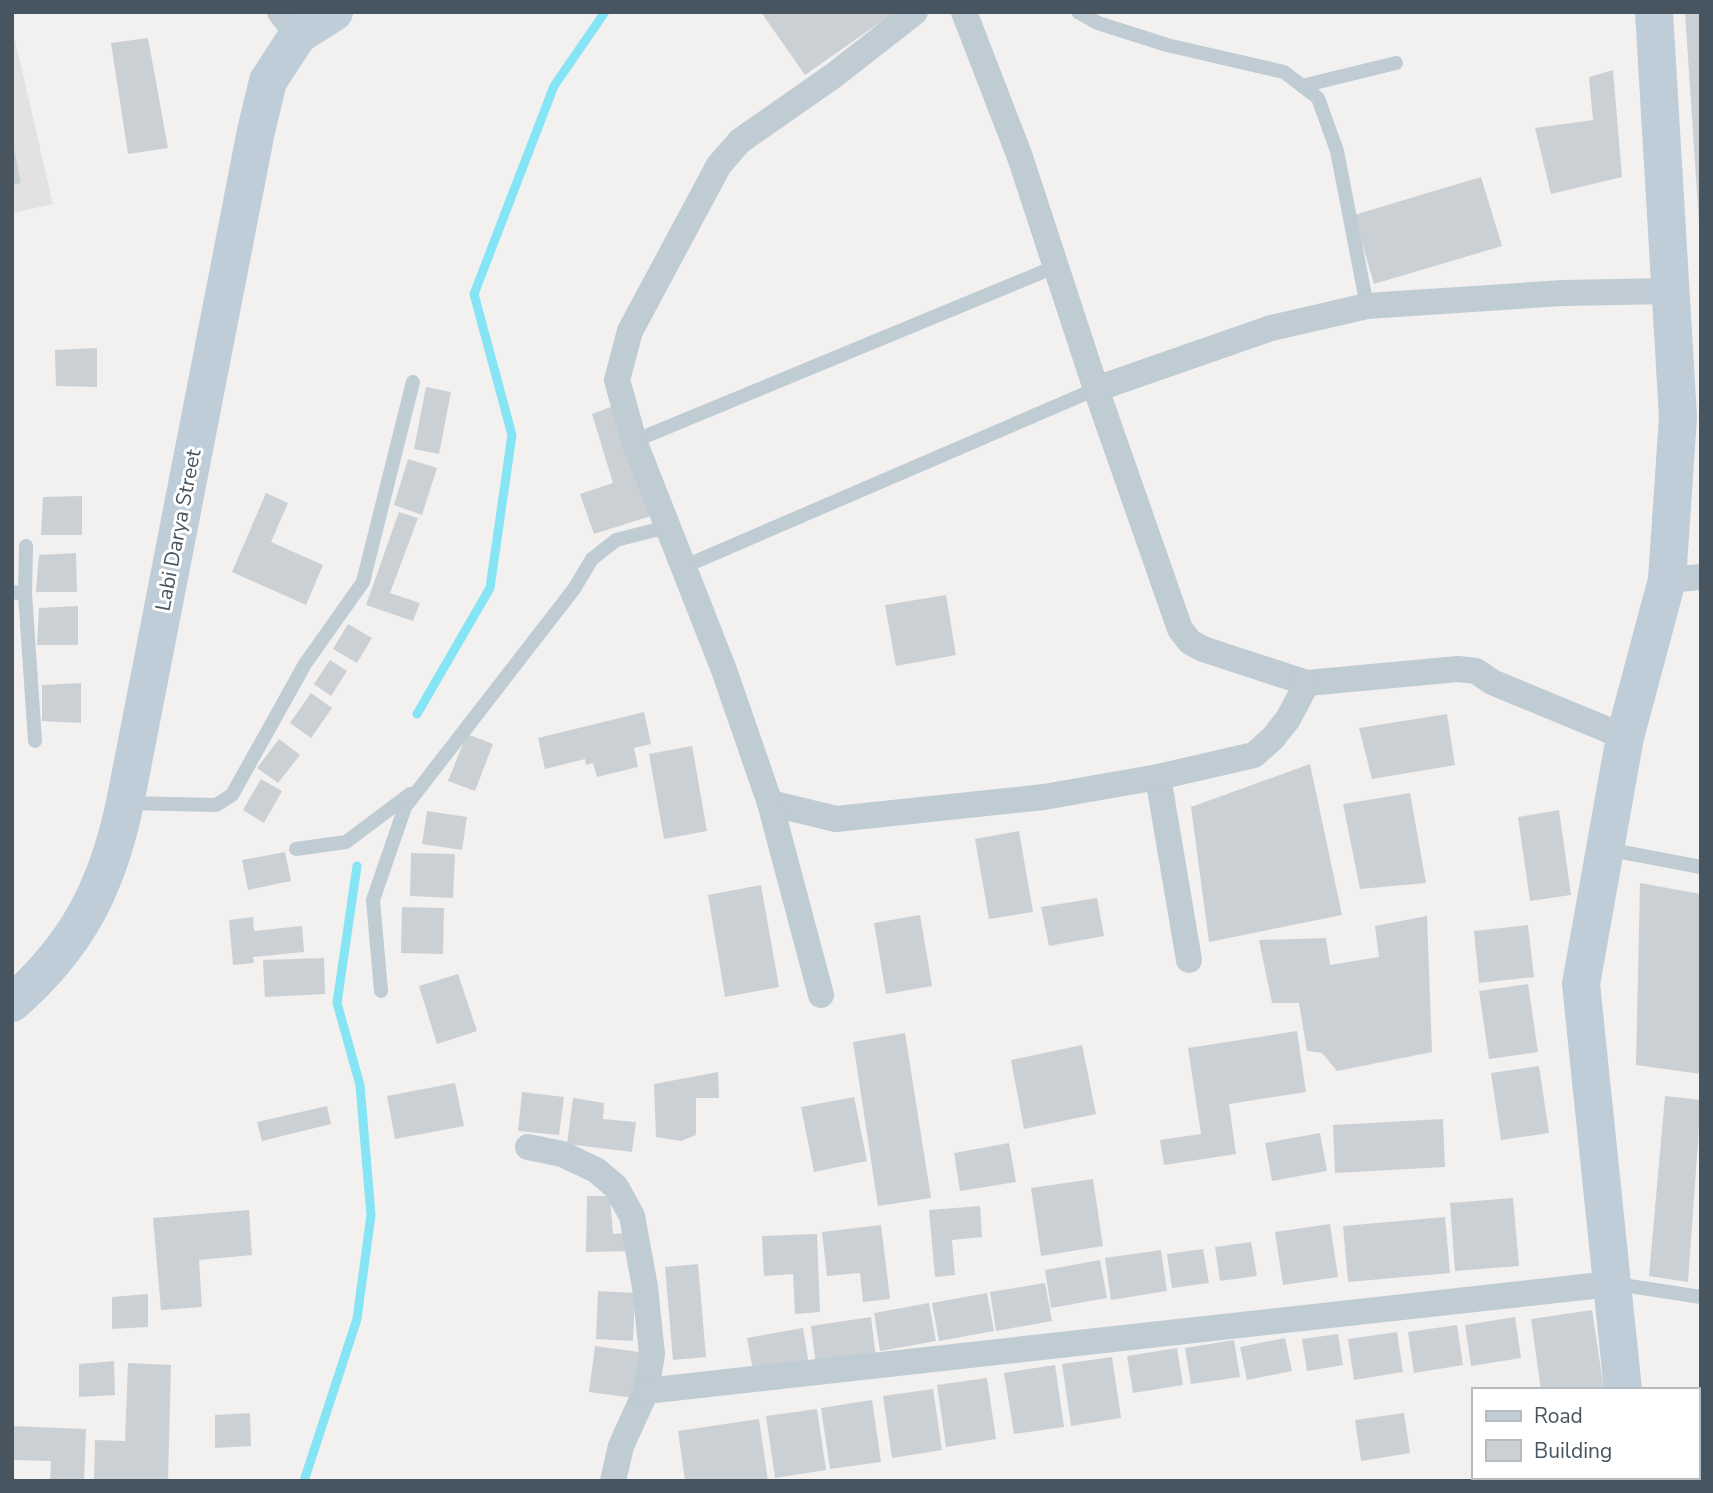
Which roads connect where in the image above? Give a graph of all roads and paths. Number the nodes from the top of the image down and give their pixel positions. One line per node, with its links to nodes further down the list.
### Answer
1 (334, 12): 6 (street)
2 (915, 12): 14 (street)
3 (964, 12): 9 (street)
4 (1078, 12): 8 (lane)
5 (1654, 12): 10 (street)
6 (289, 24): 25 (street, Labi Darya Street)
7 (1396, 63): 8 (lane)
8 (1302, 86): 11 (lane)
9 (1057, 266): 13 (street); 14 (lane)
10 (1670, 291): 11 (street); 18 (street)
11 (1367, 306): 13 (street)
12 (413, 382): 25 (lane)
13 (1096, 389): 17 (lane); 20 (street)
14 (634, 441): 15 (street)
15 (667, 527): 17 (street); 24 (lane)
16 (26, 546): 19 (lane)
17 (683, 567): 26 (street)
18 (1684, 578): 21 (street)
19 (18, 593): 22 (lane)
20 (1307, 684): 21 (street); 23 (street)
21 (1625, 737): 28 (street)
22 (35, 741)
23 (1158, 777): 26 (street); 30 (street)
24 (419, 787): 27 (lane); 31 (lane)
25 (125, 803): 33 (street, Labi Darya Street)
26 (770, 803): 32 (street)
27 (296, 849)
28 (1605, 849): 29 (lane); 35 (street)
29 (1701, 867)
30 (1189, 960)
31 (381, 991)
32 (821, 995)
33 (12, 1003)
34 (528, 1147): 38 (street)
35 (1610, 1284): 36 (lane); 37 (street); 38 (street)
36 (1701, 1297)
37 (1623, 1388)
38 (646, 1391): 39 (street)
39 (613, 1481)

